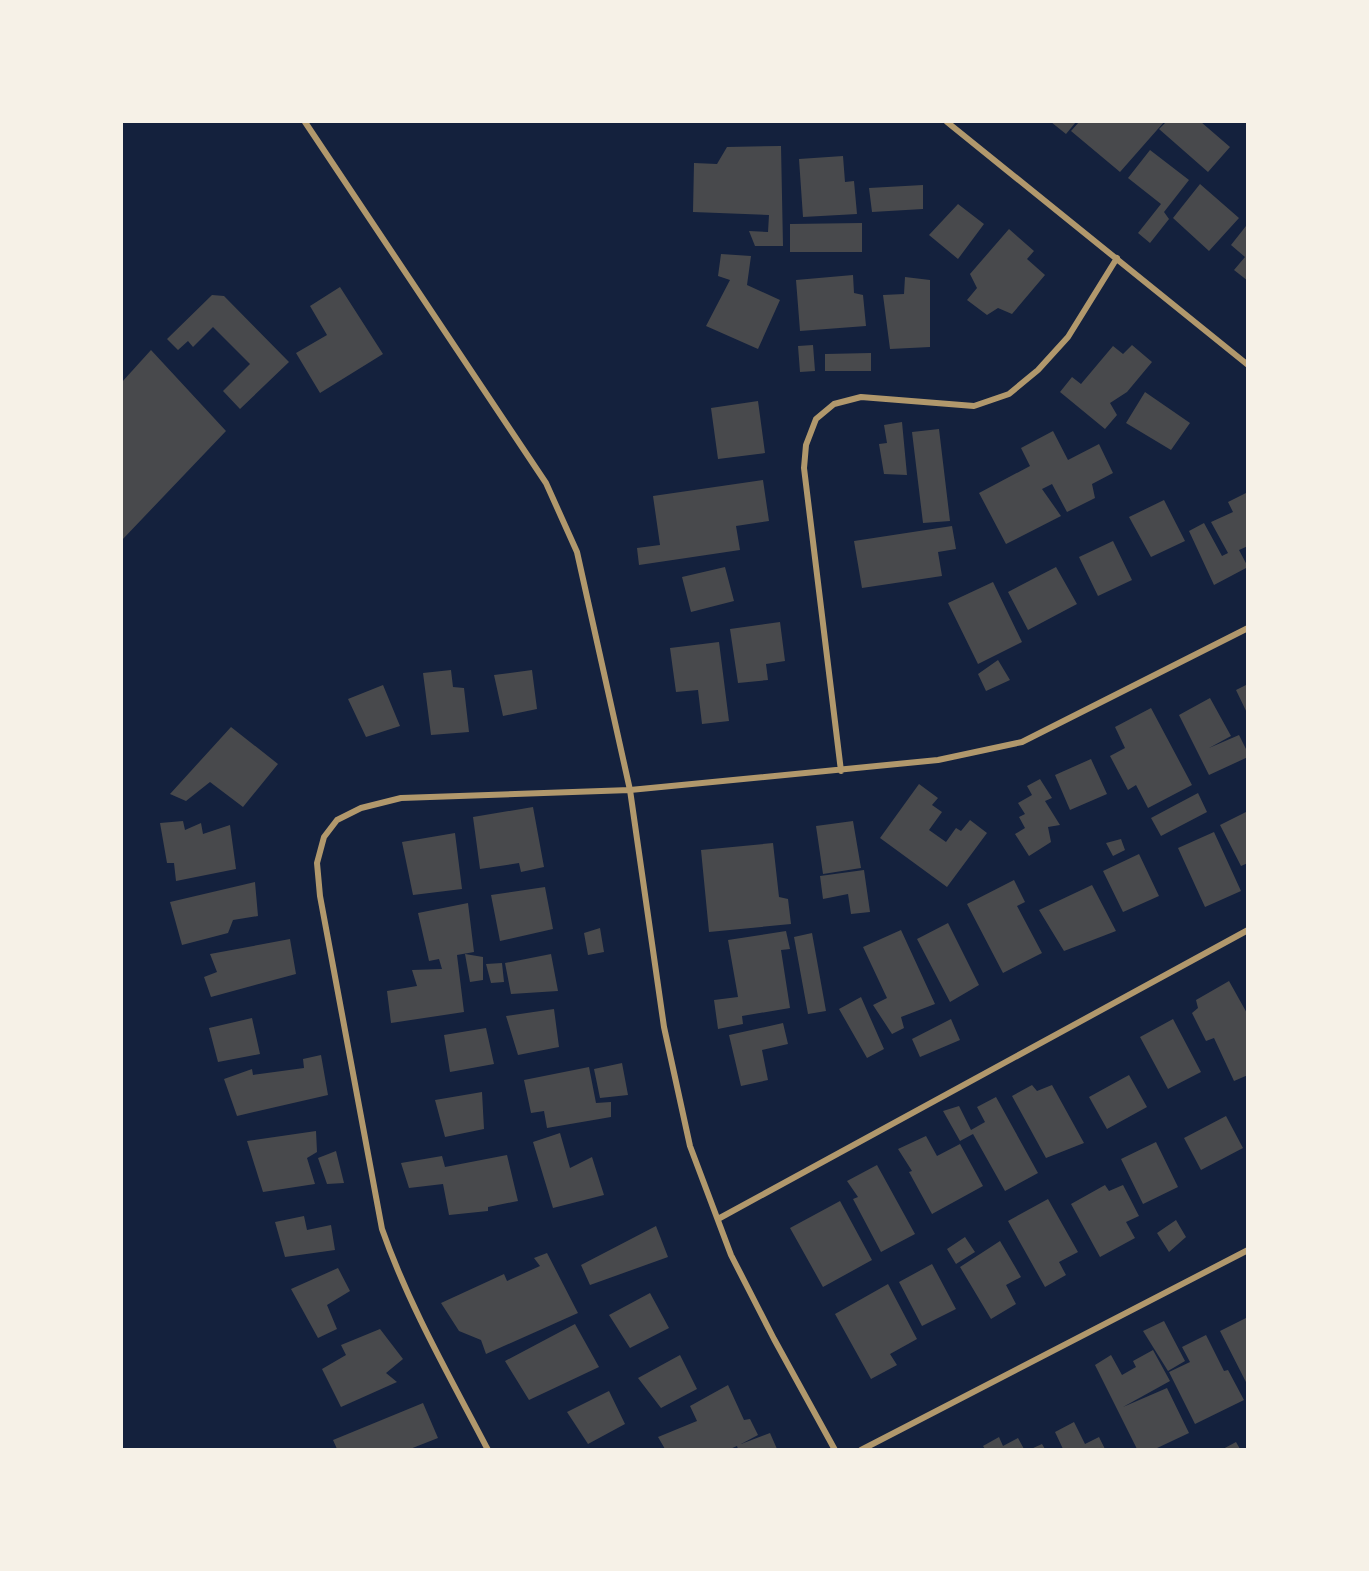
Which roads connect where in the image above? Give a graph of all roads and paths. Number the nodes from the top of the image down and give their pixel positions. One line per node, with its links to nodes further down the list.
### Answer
1 (304, 122): 7 (street)
2 (947, 122): 3 (street)
3 (1117, 258): 4 (street); 6 (street)
4 (1248, 365)
5 (1248, 628): 6 (street)
6 (841, 771): 7 (street)
7 (630, 790): 9 (street); 11 (street)
8 (1248, 930): 9 (street)
9 (718, 1219): 12 (street)
10 (1248, 1250): 13 (street)
11 (488, 1449)
12 (835, 1449)
13 (861, 1449)

